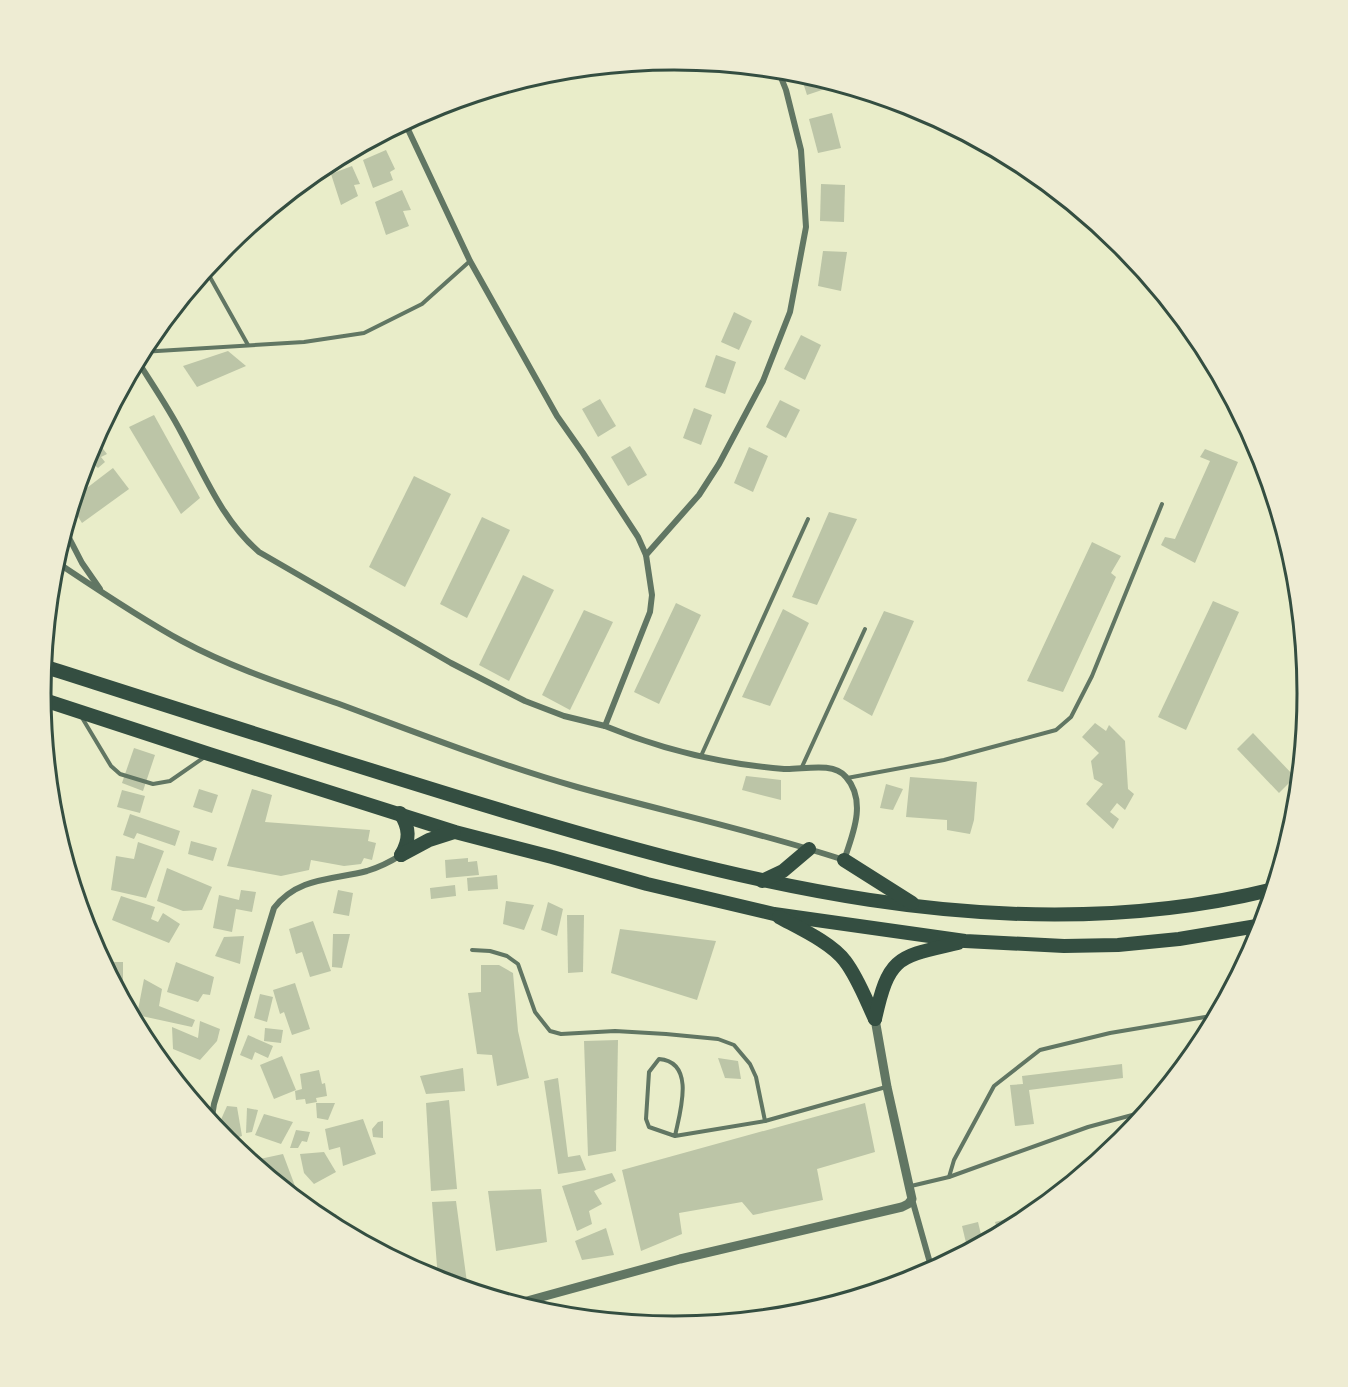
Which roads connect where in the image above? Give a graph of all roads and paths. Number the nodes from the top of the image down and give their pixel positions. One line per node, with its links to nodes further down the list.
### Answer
1 (782, 80): 11 (street)
2 (408, 130): 3 (street)
3 (470, 261): 5 (lane); 11 (street)
4 (210, 278): 5 (lane)
5 (248, 345): 6 (lane)
6 (153, 351)
7 (142, 369): 18 (street)
8 (1162, 504): 22 (lane)
9 (808, 519): 20 (lane)
10 (70, 540): 13 (street)
11 (646, 555): 18 (street)
12 (64, 567): 13 (street)
13 (102, 592): 25 (street)
14 (865, 629): 21 (lane)
15 (52, 669): 28 (highway)
16 (51, 702): 17 (highway)
17 (77, 710): 19 (highway); 19 (lane)
18 (605, 726): 20 (street)
19 (209, 754): 23 (highway)
20 (701, 757): 21 (street)
21 (800, 770): 22 (street)
22 (847, 778): 27 (street)
23 (400, 813): 24 (highway); 26 (highway)
24 (455, 832): 26 (highway); 31 (highway)
25 (809, 849): 27 (street); 28 (highway)
26 (401, 855): 38 (street)
27 (844, 860): 30 (highway)
28 (762, 881): 30 (highway)
29 (1265, 891): 30 (highway)
30 (916, 906)
31 (774, 914): 33 (highway); 36 (highway)
32 (1252, 927): 33 (highway)
33 (965, 941): 36 (highway)
34 (472, 950): 40 (lane)
35 (1207, 1017): 42 (lane)
36 (875, 1019): 37 (street)
37 (887, 1087): 40 (lane); 43 (street)
38 (212, 1111)
39 (1133, 1114): 42 (lane)
40 (765, 1121): 41 (lane)
41 (675, 1136): 41 (lane)
42 (949, 1177): 43 (lane)
43 (909, 1187): 44 (street)
44 (912, 1199): 45 (street); 46 (street)
45 (930, 1261)
46 (533, 1300)

